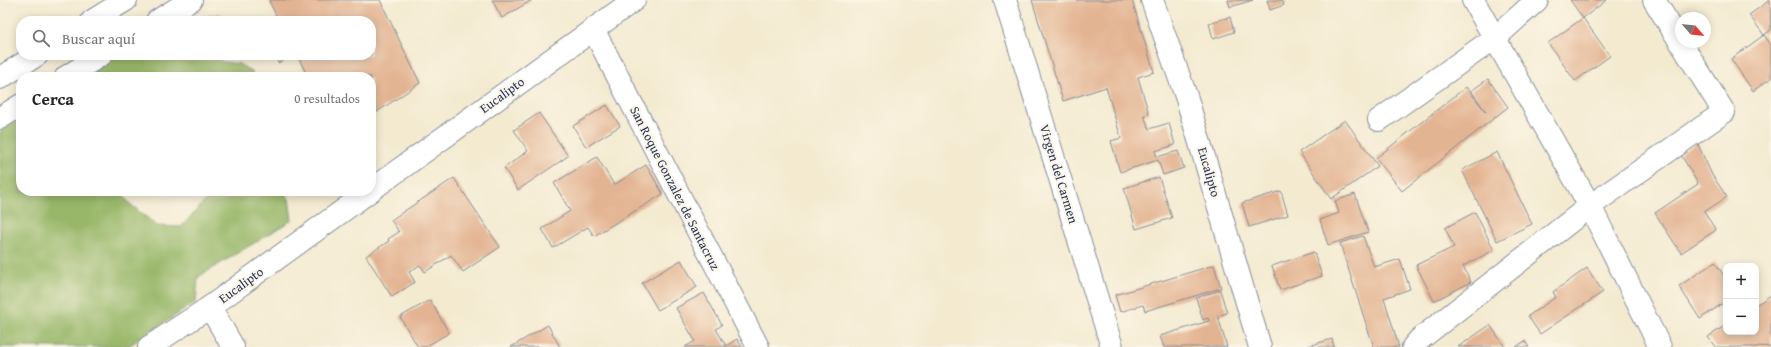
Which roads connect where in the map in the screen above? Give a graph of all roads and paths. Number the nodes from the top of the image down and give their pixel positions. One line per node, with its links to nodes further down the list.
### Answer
1 (126, 0): 9 (main road)
2 (191, 0): 10 (main road)
3 (634, 0): 11 (main road, Eucalipto)
4 (1005, 0): 27 (main road, Virgen del Carmen)
5 (1152, 0): 28 (main road, Eucalipto)
6 (1474, 0): 12 (main road)
7 (1536, 0): 12 (main road)
8 (1654, 0): 22 (main road)
9 (100, 16)
10 (164, 16)
11 (593, 29): 20 (main road, Eucalipto); 26 (main road, San Roque Gonzalez de Santacruz)
12 (1496, 37): 19 (main road); 22 (main road)
13 (29, 60): 16 (main road)
14 (93, 60): 15 (main road)
15 (74, 72)
16 (0, 78)
17 (16, 108): 18 (main road)
18 (0, 118)
19 (1379, 120)
20 (376, 187)
21 (363, 196): 23 (main road, Eucalipto)
22 (1590, 206): 29 (main road); 30 (main road)
23 (210, 307): 24 (main road, Eucalipto); 25 (main road)
24 (149, 347)
25 (232, 347)
26 (758, 347)
27 (1112, 347)
28 (1260, 347)
29 (1413, 347)
30 (1660, 347)

